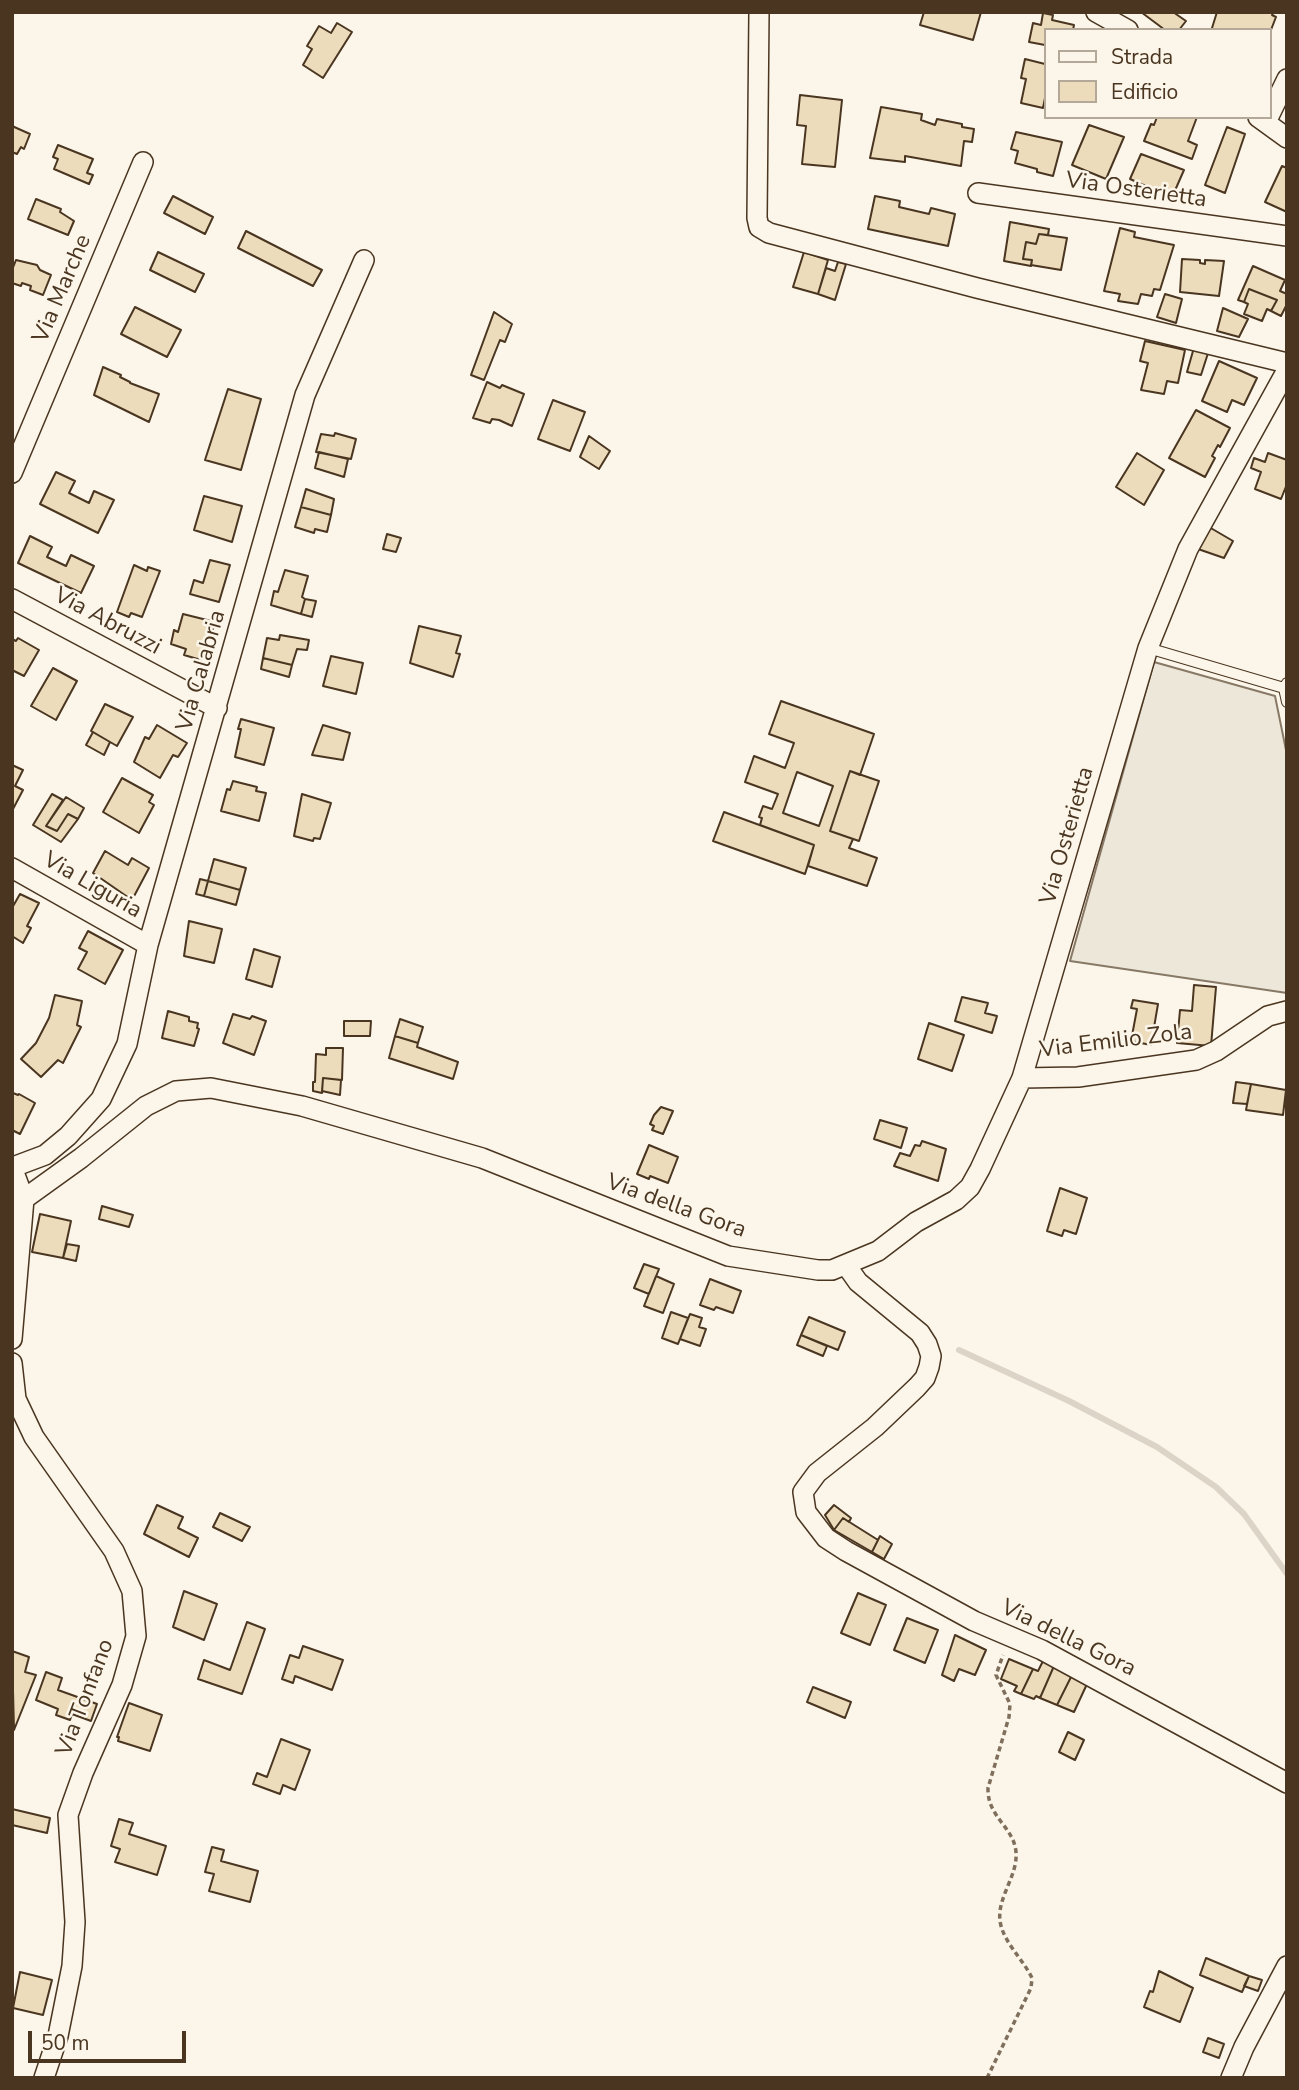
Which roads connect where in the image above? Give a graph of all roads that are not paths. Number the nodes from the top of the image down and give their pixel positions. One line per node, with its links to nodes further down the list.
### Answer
1 (759, 12): 12 (street)
2 (1096, 12): 3 (street)
3 (1124, 28)
4 (1287, 79): 5 (street)
5 (1271, 107)
6 (1266, 119): 7 (street)
7 (1287, 138)
8 (143, 162): 14 (street, Via Marche)
9 (978, 193): 10 (street, Via Osterietta)
10 (1287, 236)
11 (363, 260): 19 (street, Via Calabria)
12 (1287, 363)
13 (1287, 370): 16 (street, Via Osterietta)
14 (12, 473)
15 (12, 599): 19 (street, Via Abruzzi)
16 (1148, 648): 17 (lane); 23 (street, Via Osterietta)
17 (1285, 685): 18 (lane)
18 (1287, 702)
19 (217, 708): 21 (street, Via Calabria)
20 (12, 869): 21 (street, Via Liguria)
21 (148, 945): 24 (street, Via Calabria)
22 (1287, 1011): 23 (street, Via Emilio Zola)
23 (1022, 1078): 28 (street, Via Osterietta)
24 (101, 1098): 25 (street); 26 (street, Via Calabria)
25 (125, 1122): 27 (street, Via della Gora); 28 (street, Via della Gora)
26 (13, 1167): 27 (street)
27 (18, 1201): 29 (street)
28 (846, 1265): 31 (street, Via della Gora)
29 (12, 1339)
30 (12, 1363): 33 (street, Via Tonfano)
31 (1287, 1783)
32 (1287, 1966): 34 (street)
33 (44, 2078)
34 (1231, 2078)

